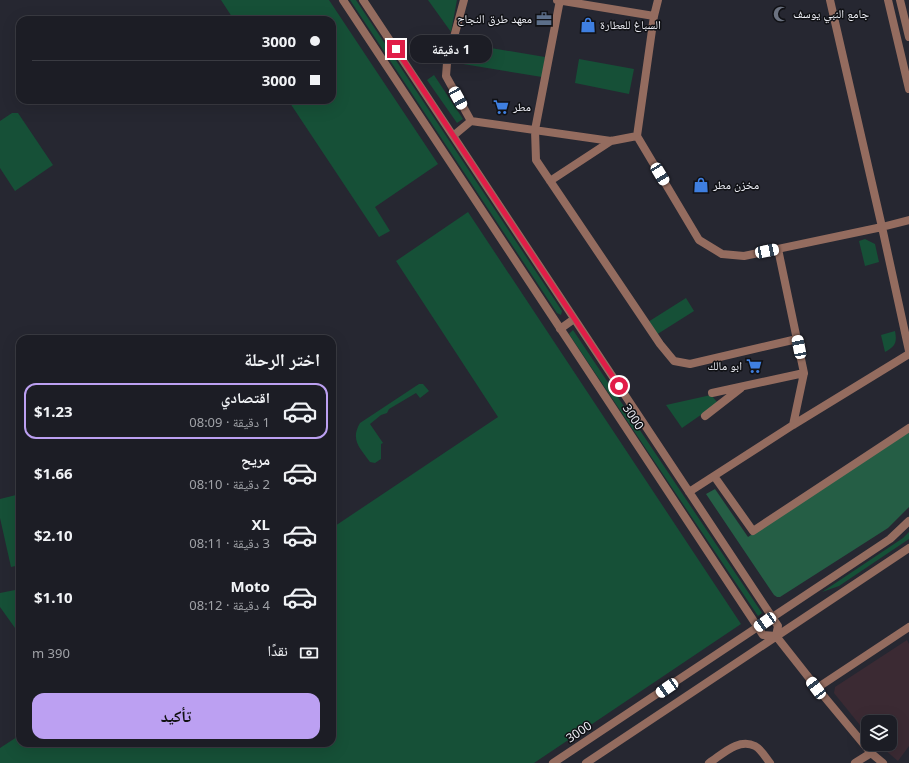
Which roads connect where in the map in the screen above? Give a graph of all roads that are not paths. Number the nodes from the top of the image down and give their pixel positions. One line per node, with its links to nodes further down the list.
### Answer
1 (343, 0): 23 (street, 3000)
2 (363, 0): 15 (street, 3000)
3 (464, 0): 13 (street)
4 (557, 0): 5 (street)
5 (560, 0): 10 (street); 14 (street)
6 (659, 0): 10 (street)
7 (830, 0): 20 (street)
8 (888, 0): 12 (street)
9 (900, 0): 11 (street)
10 (654, 16): 16 (street)
11 (909, 37)
12 (909, 89)
13 (471, 121): 14 (street); 15 (street)
14 (535, 130): 17 (street); 18 (street)
15 (453, 136): 22 (street, 3000)
16 (637, 136): 17 (street); 21 (street)
17 (611, 141): 18 (street)
18 (550, 181): 24 (street)
19 (909, 220): 20 (street)
20 (882, 227): 21 (street); 25 (street)
21 (778, 249): 24 (street)
22 (574, 319): 23 (street); 33 (street, 3000)
23 (560, 329): 37 (street, 3000)
24 (797, 339): 26 (street)
25 (909, 352): 30 (street)
26 (804, 373): 27 (street); 30 (street)
27 (743, 386): 28 (street); 29 (street)
28 (712, 393)
29 (705, 416)
30 (793, 425): 32 (street)
31 (909, 428): 32 (street)
32 (714, 476): 33 (street)
33 (689, 492): 36 (street, 3000)
34 (909, 521): 36 (street, 3000)
35 (909, 548): 39 (street)
36 (772, 618): 37 (street, 3000); 39 (street, 3000)
37 (757, 627): 39 (street, 3000); 42 (street, 3000)
38 (909, 627): 40 (street)
39 (776, 636): 40 (street); 43 (street)
40 (816, 688): 41 (street)
41 (871, 753): 46 (street); 47 (street)
42 (553, 763)
43 (586, 763)
44 (709, 763): 45 (street)
45 (770, 763)
46 (855, 763)
47 (883, 763)

